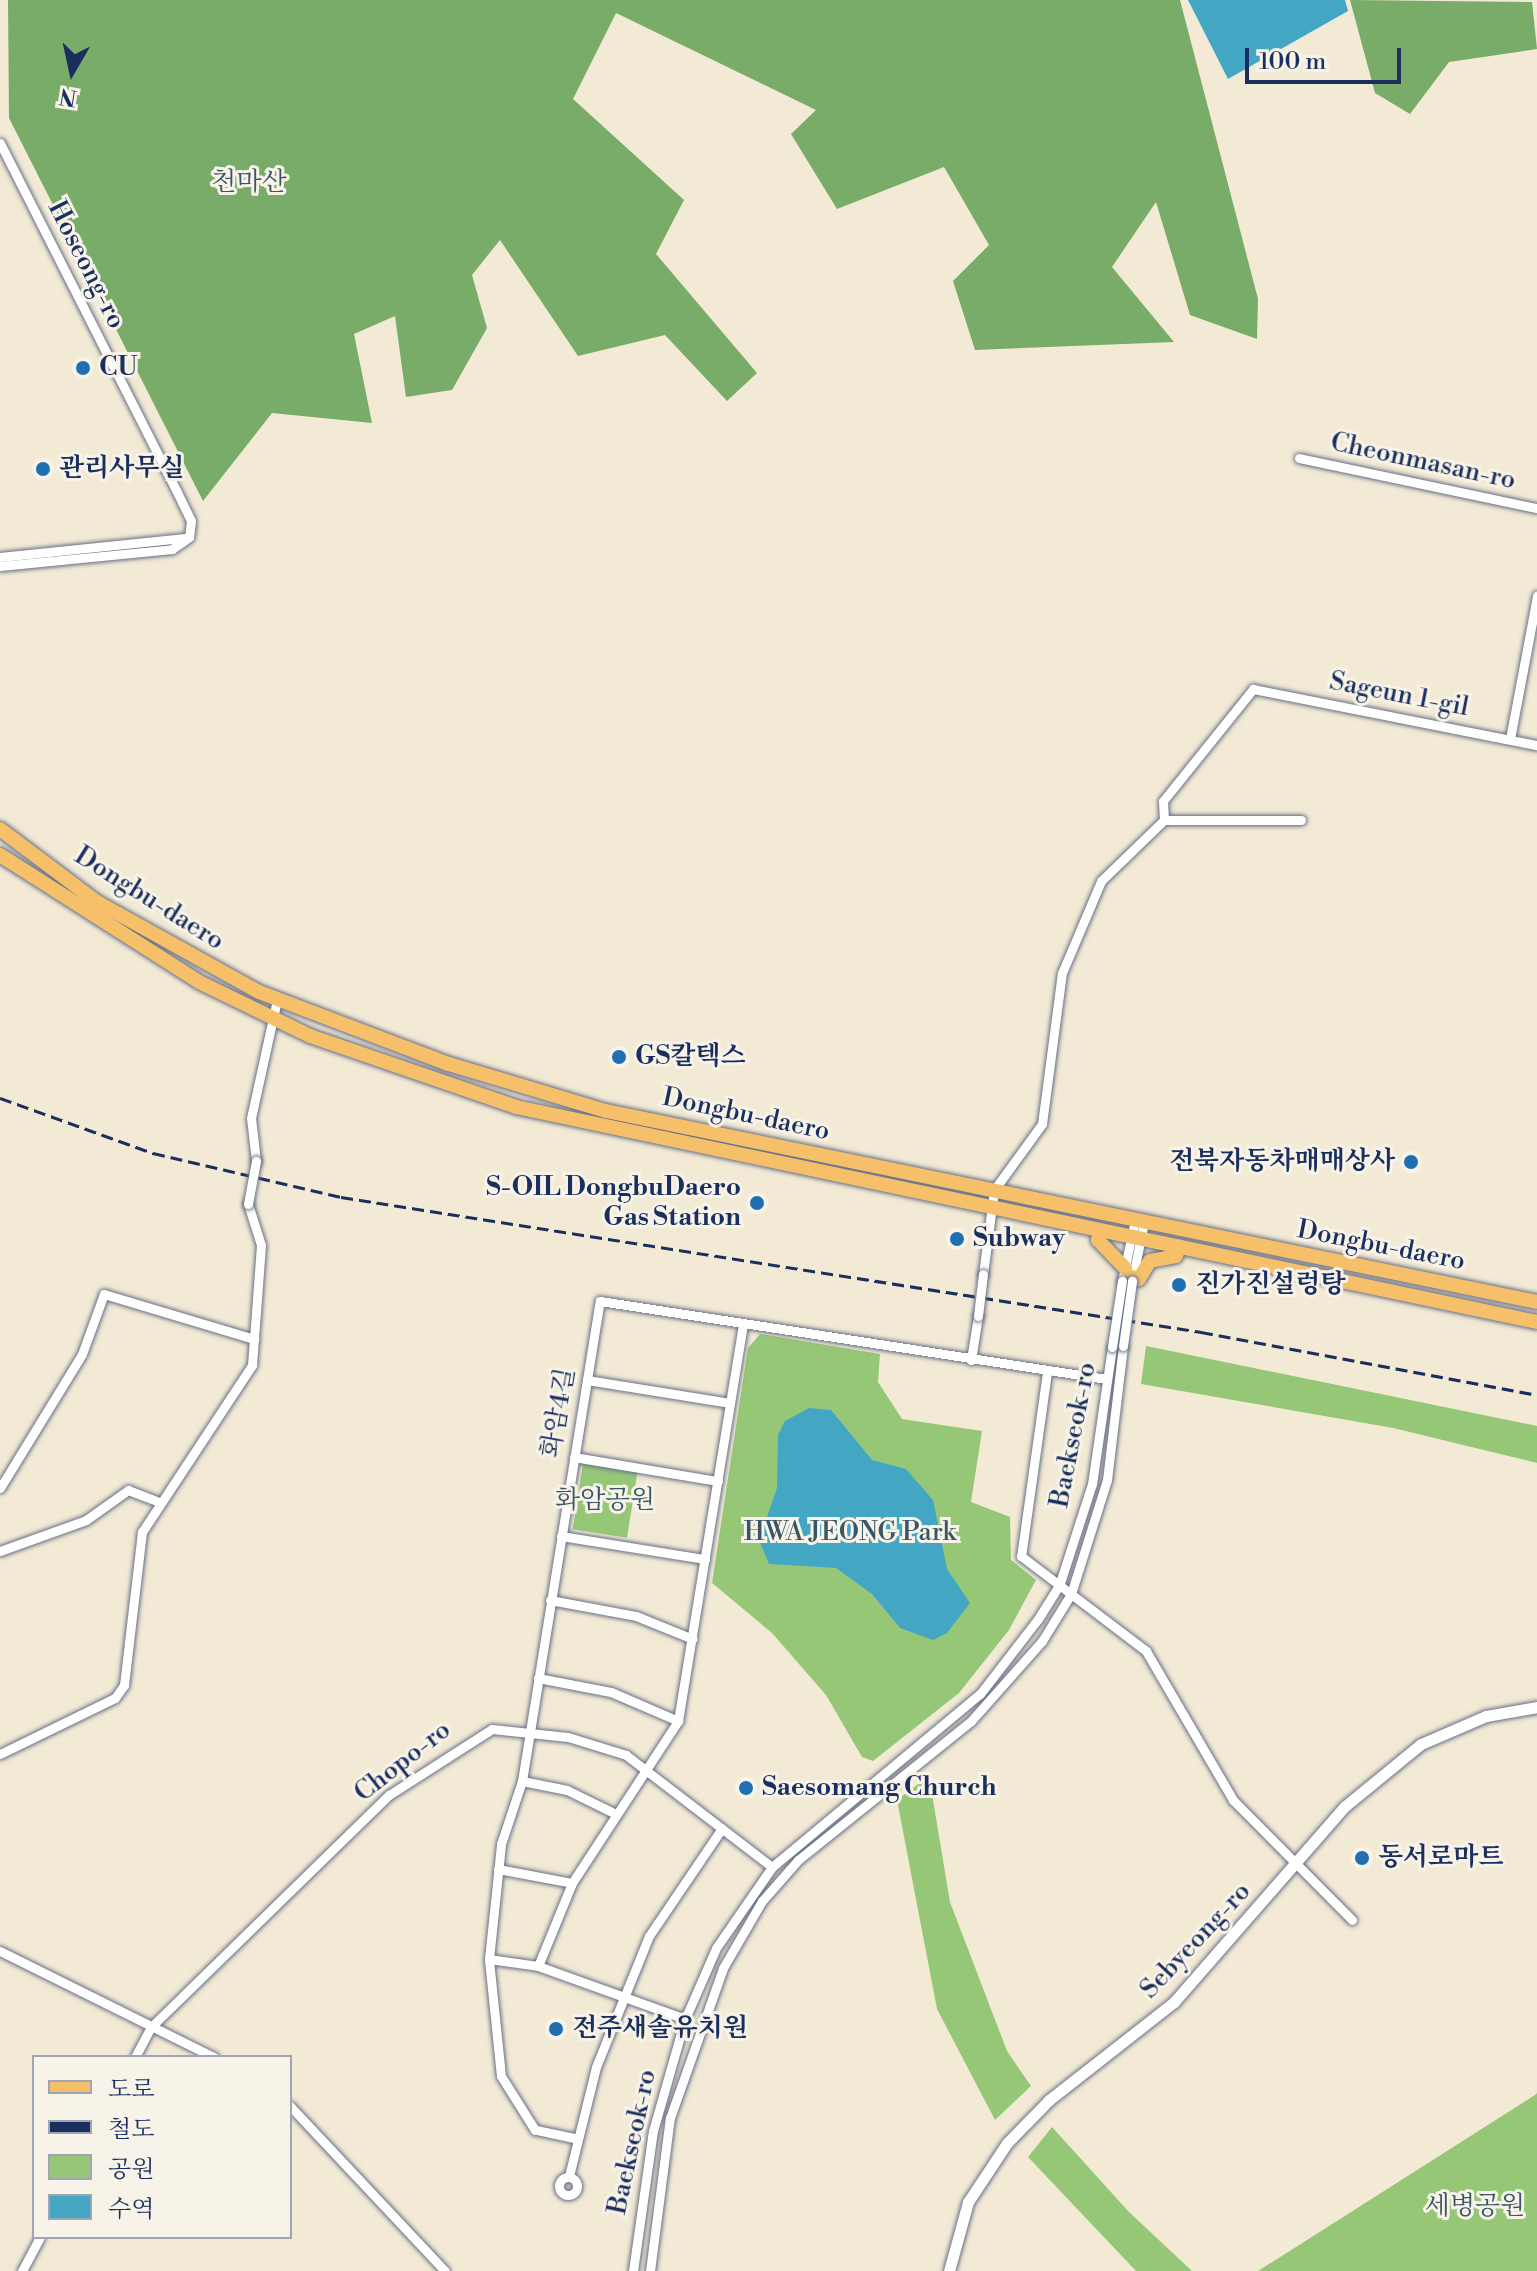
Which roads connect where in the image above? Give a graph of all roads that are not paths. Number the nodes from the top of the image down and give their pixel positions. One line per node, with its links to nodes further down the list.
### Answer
1 (0, 143): 4 (street, Hoseong-ro)
2 (1299, 458): 3 (street, Cheonmasan-ro)
3 (1537, 508)
4 (189, 537): 5 (street); 6 (street)
5 (0, 557)
6 (0, 566)
7 (1537, 596): 8 (street)
8 (1510, 739): 9 (street, Sageun 1-gil); 10 (street, Sageun 1-gil)
9 (1537, 745)
10 (1164, 820): 11 (street); 16 (street)
11 (1301, 820)
12 (0, 829): 14 (main road, Dongbu-daero)
13 (0, 855): 15 (main road, Dongbu-daero)
14 (277, 1000): 15 (street); 16 (main road, Dongbu-daero)
15 (270, 1016): 17 (main road, Dongbu-daero); 26 (street, bridge)
16 (994, 1190): 17 (street); 18 (main road, Dongbu-daero)
17 (989, 1208): 19 (main road, Dongbu-daero); 28 (street, bridge)
18 (1140, 1221): 20 (street, Baekseok-ro); 23 (main road, Dongbu-daero)
19 (1100, 1231): 20 (main road, Dongbu-daero); 22 (main road)
20 (1136, 1238): 21 (main road, Dongbu-daero); 22 (street, Baekseok-ro)
21 (1179, 1246): 22 (main road); 24 (main road, Dongbu-daero)
22 (1128, 1277): 27 (street, Baekseok-ro, bridge)
23 (1537, 1302)
24 (1537, 1322)
25 (743, 1323): 28 (street, 화암4길); 31 (street, 화암4길); 32 (street)
26 (254, 1339): 35 (street); 36 (street)
27 (1118, 1347): 30 (street, Baekseok-ro); 41 (street, Baekseok-ro)
28 (971, 1360): 29 (street, 화암4길)
29 (1047, 1372): 30 (street, 화암4길); 40 (street)
30 (1107, 1379): 40 (street, Baekseok-ro)
31 (587, 1380): 32 (street); 33 (street, 화암4길)
32 (730, 1403): 34 (street)
33 (574, 1457): 34 (street); 37 (street, 화암4길)
34 (718, 1481): 39 (street)
35 (0, 1488)
36 (157, 1501): 38 (street); 48 (street)
37 (561, 1536): 39 (street); 42 (street, 화암4길)
38 (0, 1551)
39 (705, 1559): 43 (street)
40 (1059, 1586): 41 (street); 54 (street, Baekseok-ro)
41 (1071, 1594): 53 (street); 73 (street, Baekseok-ro)
42 (550, 1600): 43 (street); 44 (street, 화암4길)
43 (693, 1639): 46 (street)
44 (538, 1678): 46 (street); 47 (street, 화암4길)
45 (1537, 1707): 53 (street, Sebyeong-ro)
46 (678, 1721): 49 (street)
47 (529, 1730): 49 (street, Chopo-ro); 50 (street, 화암4길); 63 (street, Chopo-ro)
48 (0, 1754)
49 (652, 1768): 51 (street); 52 (street, Chopo-ro)
50 (522, 1781): 51 (street); 55 (street, 화암4길)
51 (616, 1814): 56 (street)
52 (722, 1828): 54 (street, Chopo-ro); 61 (street)
53 (1298, 1864): 57 (street); 74 (street, Sebyeong-ro)
54 (772, 1867): 62 (street, Baekseok-ro)
55 (498, 1869): 56 (street); 59 (street, 화암4길)
56 (572, 1883): 60 (street)
57 (1352, 1920)
58 (0, 1951): 63 (street)
59 (489, 1959): 60 (street); 67 (street, 화암4길)
60 (538, 1966): 61 (street)
61 (623, 1996): 62 (street); 67 (street)
62 (685, 2019): 72 (street, Baekseok-ro)
63 (151, 2027): 64 (street, Chopo-ro); 65 (street)
64 (136, 2055)
65 (210, 2055)
66 (292, 2108): 71 (street)
67 (574, 2138): 68 (street)
68 (569, 2176)
69 (39, 2239): 70 (street)
70 (22, 2271)
71 (445, 2271)
72 (633, 2271)
73 (650, 2271)
74 (949, 2271)

